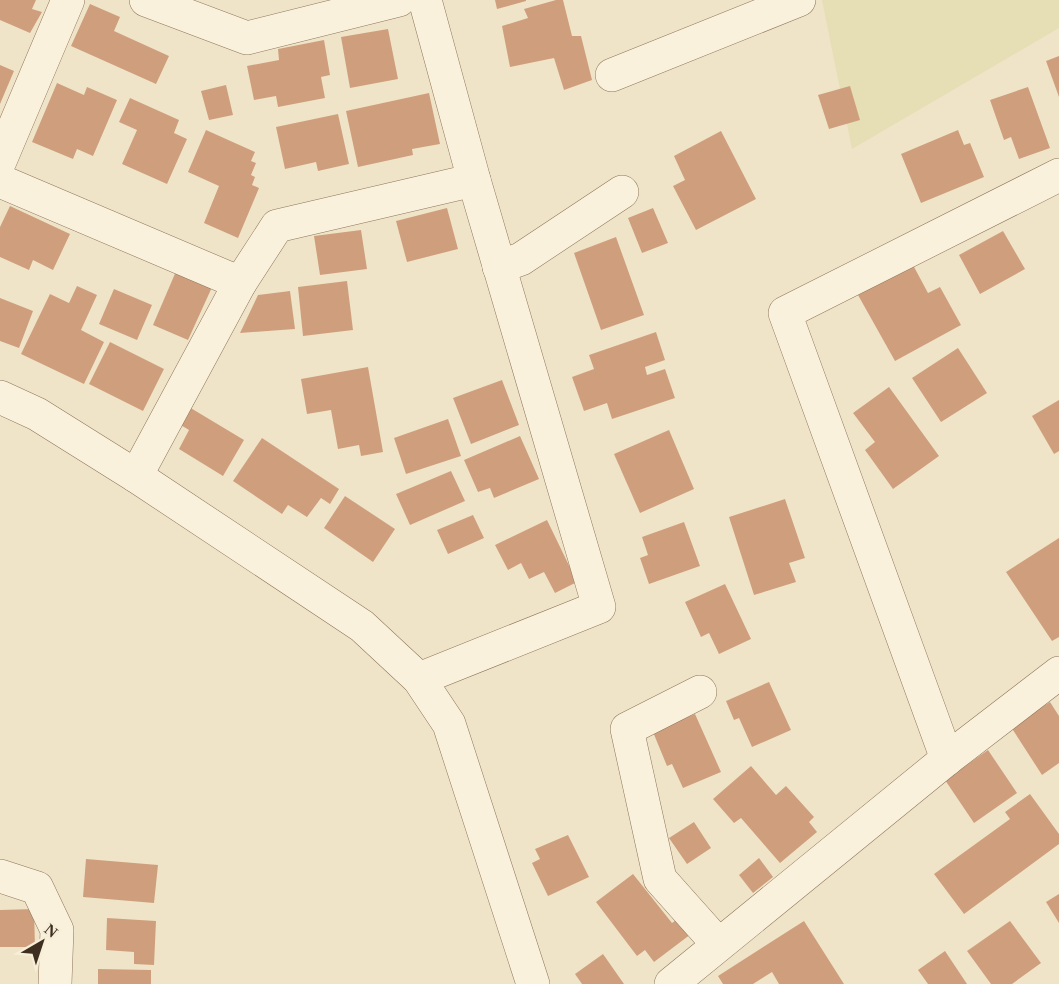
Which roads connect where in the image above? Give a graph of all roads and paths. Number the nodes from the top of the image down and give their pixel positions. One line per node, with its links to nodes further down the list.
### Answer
1 (68, 0): 8 (street)
2 (146, 0): 6 (street)
3 (399, 0): 6 (street)
4 (425, 0): 10 (street)
5 (799, 0): 7 (street)
6 (324, 9)
7 (612, 75)
8 (0, 161)
9 (1059, 175): 20 (street)
10 (474, 180): 13 (street); 14 (street)
11 (0, 181): 14 (street)
12 (622, 192): 13 (street)
13 (499, 267): 18 (street)
14 (240, 283): 16 (street)
15 (0, 398): 16 (street)
16 (136, 476): 18 (street)
17 (1059, 673): 20 (street)
18 (419, 679): 24 (street)
19 (700, 692): 22 (street)
20 (947, 759): 22 (street)
21 (0, 876): 23 (street)
22 (718, 944): 25 (street)
23 (55, 984)
24 (533, 984)
25 (671, 984)

